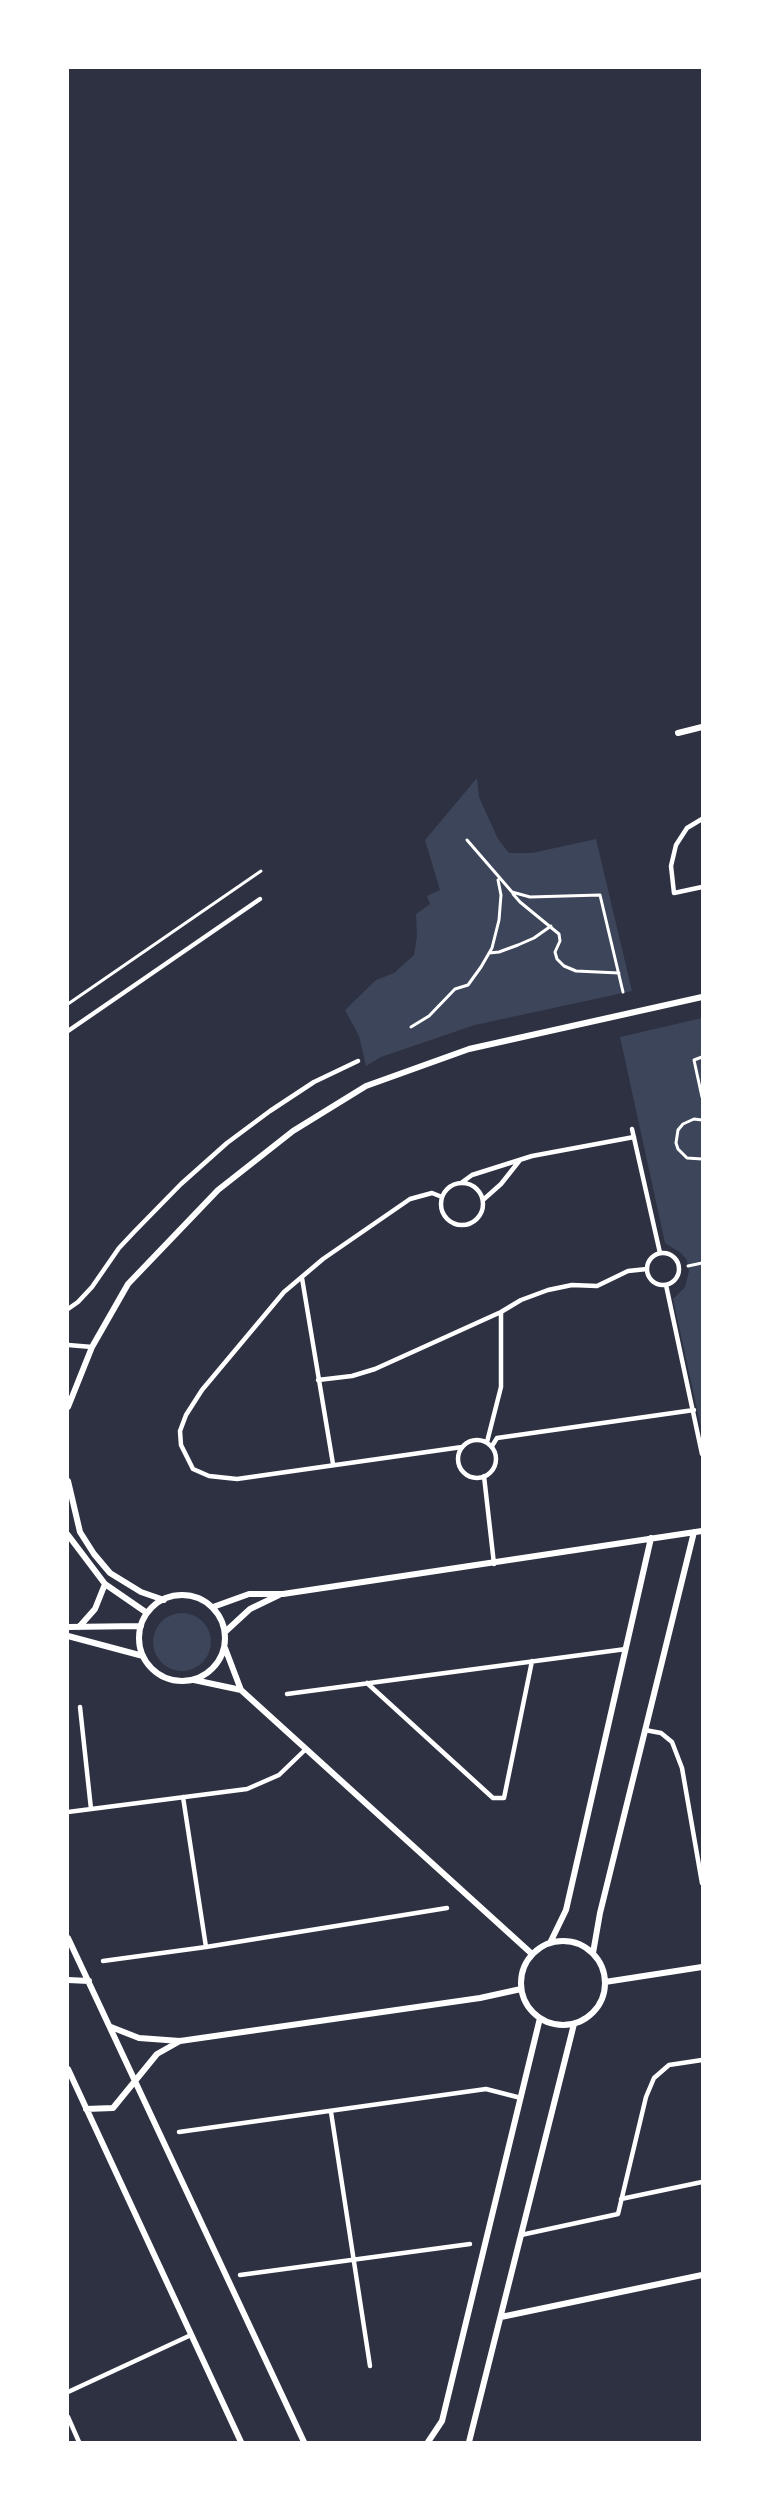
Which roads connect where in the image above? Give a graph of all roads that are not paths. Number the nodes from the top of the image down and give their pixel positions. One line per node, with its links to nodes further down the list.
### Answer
1 (702, 727): 2 (street)
2 (678, 733)
3 (702, 819): 4 (lane)
4 (702, 887)
5 (260, 899): 7 (lane)
6 (702, 997): 22 (street)
7 (68, 1030)
8 (358, 1061): 19 (lane)
9 (632, 1129): 10 (lane)
10 (634, 1137): 11 (lane); 15 (lane)
11 (520, 1160): 12 (lane); 14 (lane)
12 (461, 1183): 13 (lane); 14 (lane)
13 (442, 1197): 14 (lane); 17 (lane)
14 (483, 1200)
15 (660, 1253): 16 (lane); 18 (lane)
16 (647, 1269): 18 (lane); 20 (lane)
17 (302, 1278): 23 (lane); 30 (lane)
18 (666, 1285): 25 (lane)
19 (68, 1309)
20 (501, 1312): 23 (lane); 26 (lane)
21 (68, 1345): 22 (lane)
22 (92, 1347): 24 (street)
23 (318, 1380): 30 (lane)
24 (68, 1407)
25 (694, 1410): 27 (lane); 29 (lane)
26 (487, 1442): 27 (lane); 28 (lane)
27 (492, 1446): 31 (lane)
28 (462, 1447): 30 (lane); 31 (lane)
29 (702, 1454)
30 (333, 1464)
31 (484, 1476): 37 (lane)
32 (68, 1481): 40 (street)
33 (702, 1531): 34 (street)
34 (694, 1532): 36 (street); 57 (street)
35 (68, 1535): 38 (street)
36 (651, 1538): 37 (street); 49 (street)
37 (494, 1564): 39 (street)
38 (105, 1584): 42 (street); 45 (street)
39 (283, 1594): 41 (street); 46 (street)
40 (164, 1599): 41 (street); 42 (street)
41 (213, 1607): 46 (street)
42 (147, 1613): 43 (street)
43 (141, 1626): 45 (street); 50 (street)
44 (68, 1627): 45 (street)
45 (79, 1627)
46 (225, 1632): 48 (street)
47 (68, 1636): 50 (street)
48 (225, 1648): 52 (street); 54 (street)
49 (626, 1649): 51 (lane); 65 (street)
50 (143, 1656): 52 (street)
51 (532, 1661): 53 (lane); 53 (lane)
52 (193, 1680): 54 (street)
53 (367, 1683): 55 (lane)
54 (242, 1690): 58 (street)
55 (287, 1694)
56 (80, 1707): 60 (lane)
57 (645, 1730): 62 (lane); 67 (street)
58 (306, 1749): 59 (lane); 68 (street)
59 (183, 1797): 60 (lane); 66 (lane)
60 (92, 1809): 61 (lane)
61 (68, 1812)
62 (702, 1883)
63 (447, 1908): 66 (lane)
64 (68, 1938): 72 (street)
65 (550, 1942): 67 (street); 68 (street)
66 (206, 1947): 69 (lane)
67 (593, 1953): 73 (street)
68 (532, 1954): 74 (street)
69 (103, 1961)
70 (702, 1967): 73 (street)
71 (68, 1980): 72 (street)
72 (89, 1981): 77 (street)
73 (605, 1982): 76 (street)
74 (521, 1989): 75 (street); 78 (street)
75 (540, 2019): 76 (street); 82 (street)
76 (574, 2024): 88 (street)
77 (111, 2027): 78 (street); 81 (street)
78 (180, 2041): 81 (street)
79 (702, 2060): 87 (lane)
80 (68, 2069): 83 (street)
81 (135, 2080): 83 (street); 100 (street)
82 (521, 2098): 84 (lane); 101 (street)
83 (86, 2109): 94 (street)
84 (331, 2112): 85 (lane); 90 (lane)
85 (179, 2132)
86 (702, 2182): 87 (lane)
87 (621, 2199): 88 (lane)
88 (521, 2235): 93 (street)
89 (470, 2244): 90 (lane)
90 (354, 2259): 91 (lane); 95 (lane)
91 (240, 2275)
92 (702, 2275): 93 (street)
93 (501, 2317): 102 (street)
94 (191, 2335): 96 (lane); 99 (street)
95 (370, 2366)
96 (68, 2392)
97 (68, 2417): 98 (lane)
98 (79, 2442)
99 (241, 2442)
100 (304, 2442)
101 (428, 2442)
102 (469, 2442)

